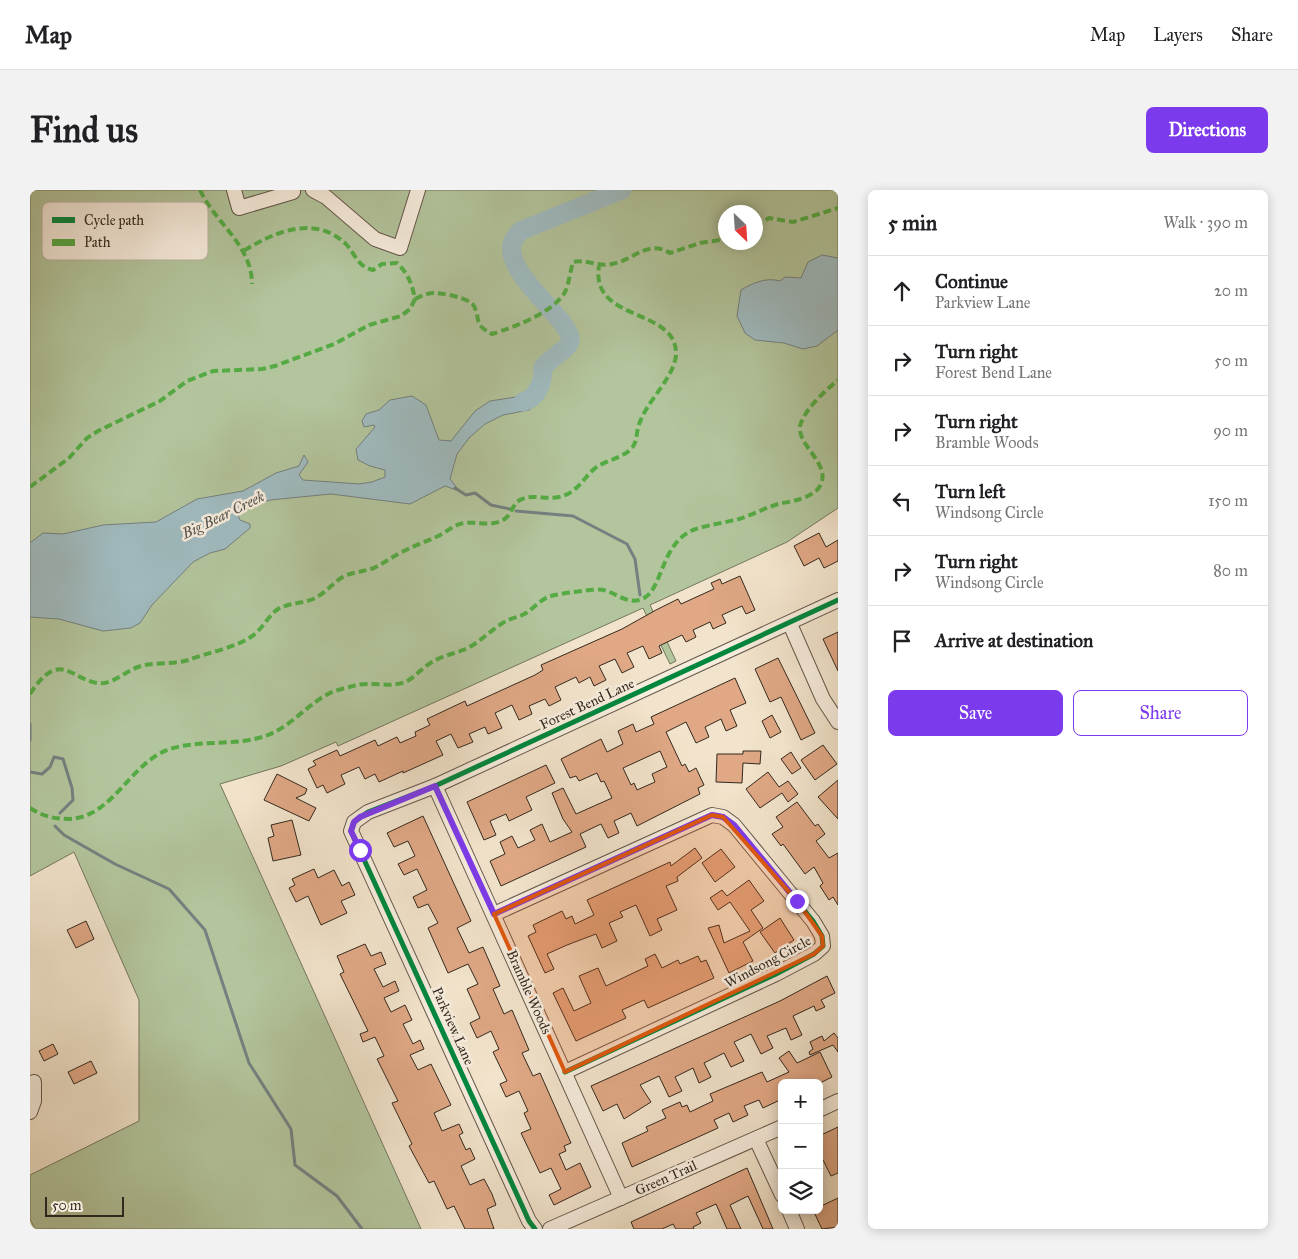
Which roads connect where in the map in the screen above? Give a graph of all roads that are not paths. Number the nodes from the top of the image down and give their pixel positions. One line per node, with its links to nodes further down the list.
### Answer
1 (234, 190): 5 (street)
2 (313, 190): 3 (street)
3 (418, 190)
4 (296, 191): 5 (street)
5 (265, 195)
6 (838, 600): 7 (street, Forest Bend Lane)
7 (790, 624): 8 (street); 9 (street, Forest Bend Lane)
8 (838, 722)
9 (435, 786): 10 (street, Forest Bend Lane); 11 (street, Bramble Woods)
10 (351, 831): 22 (street, Parkview Lane)
11 (494, 914): 12 (street, Bramble Woods); 12 (street, Windsong Circle)
12 (565, 1072): 20 (street, Bramble Woods)
13 (34, 1082): 16 (street)
14 (838, 1101): 15 (street)
15 (823, 1108)
16 (30, 1112)
17 (778, 1129): 18 (street, Green Trail)
18 (756, 1139): 19 (street); 20 (street, Green Trail)
19 (778, 1186)
20 (621, 1198): 23 (street, Green Trail)
21 (791, 1214): 24 (street)
22 (535, 1229)
23 (550, 1229)
24 (797, 1229)

